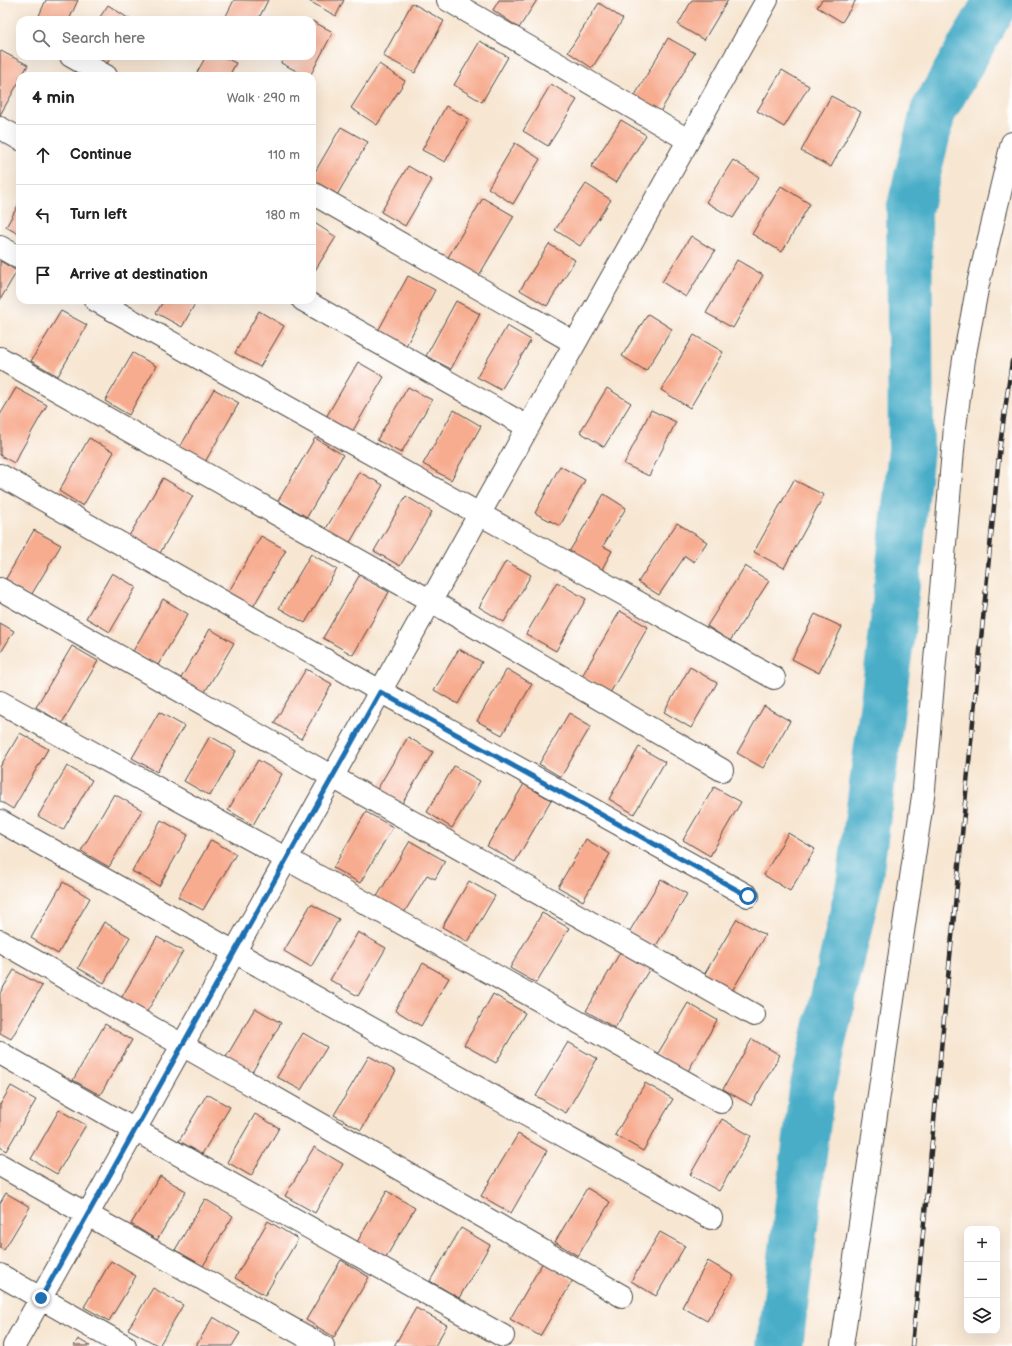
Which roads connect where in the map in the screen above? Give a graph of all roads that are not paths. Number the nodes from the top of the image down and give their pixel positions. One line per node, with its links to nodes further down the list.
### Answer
1 (448, 0): 7 (street)
2 (767, 0): 7 (street)
3 (78, 60): 4 (street)
4 (99, 72)
5 (0, 128): 6 (street)
6 (16, 137)
7 (688, 140): 14 (street)
8 (1012, 143): 46 (street)
9 (316, 195): 14 (street)
10 (0, 247): 11 (street)
11 (16, 256)
12 (102, 304): 18 (street)
13 (310, 304): 16 (street)
14 (575, 343): 16 (street)
15 (0, 358): 20 (street)
16 (528, 427): 18 (street)
17 (0, 475): 22 (street)
18 (479, 514): 20 (street); 21 (street)
19 (0, 589): 25 (street)
20 (431, 601): 22 (street); 24 (street)
21 (774, 678)
22 (380, 692): 25 (street); 28 (street)
23 (0, 702): 27 (street)
24 (722, 770)
25 (333, 776): 27 (street); 31 (street)
26 (0, 821): 30 (street)
27 (287, 859): 30 (street); 34 (street)
28 (748, 896)
29 (0, 941): 32 (street)
30 (234, 952): 32 (street); 38 (street)
31 (754, 1015)
32 (182, 1045): 35 (street); 40 (street)
33 (0, 1053): 35 (street)
34 (721, 1102)
35 (135, 1130): 37 (street); 42 (street)
36 (0, 1165): 37 (street)
37 (88, 1215): 41 (street); 45 (street)
38 (711, 1218)
39 (0, 1275): 41 (street)
40 (622, 1296)
41 (41, 1298): 43 (street); 44 (street)
42 (503, 1336)
43 (14, 1346)
44 (125, 1346)
45 (323, 1346)
46 (842, 1346)

